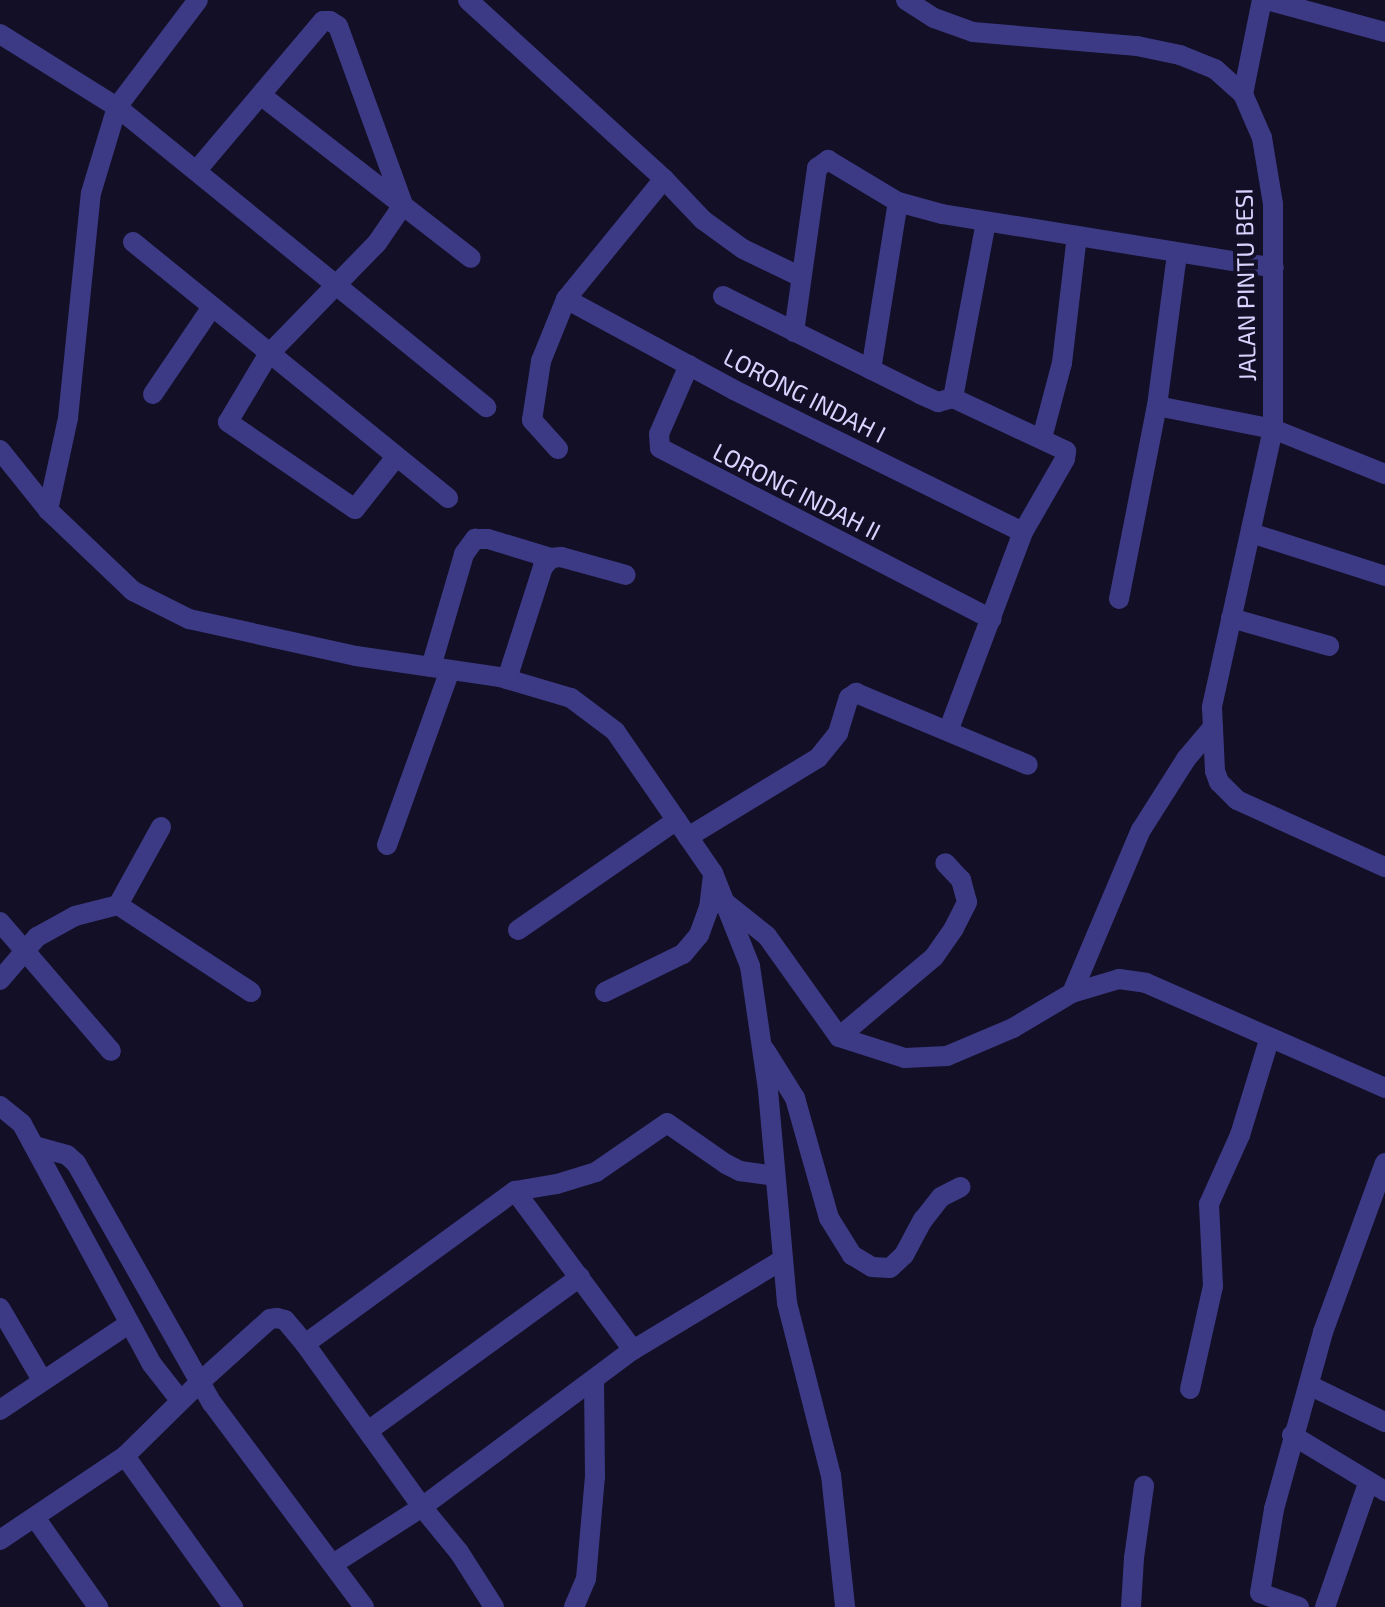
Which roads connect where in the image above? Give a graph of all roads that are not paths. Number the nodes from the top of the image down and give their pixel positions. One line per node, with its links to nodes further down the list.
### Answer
1 (198, 0): 9 (street)
2 (468, 0): 11 (street)
3 (906, 0): 7 (street, JALAN PINTU BESI)
4 (1265, 0): 5 (street); 7 (street)
5 (1385, 32)
6 (0, 34): 9 (street)
7 (1243, 94): 19 (street, JALAN PINTU BESI)
8 (262, 96): 10 (street); 13 (street); 13 (street)
9 (117, 107): 10 (street); 40 (street)
10 (197, 170): 21 (street)
11 (664, 179): 20 (street); 23 (street)
12 (898, 202): 14 (street); 20 (street); 28 (street)
13 (403, 205): 18 (street); 21 (street)
14 (986, 222): 15 (street); 30 (street)
15 (1077, 236): 17 (street); 34 (street)
16 (133, 242): 24 (street)
17 (1177, 254): 19 (street); 31 (street)
18 (471, 258)
19 (1274, 268): 33 (street, JALAN PINTU BESI)
20 (801, 277): 25 (street)
21 (338, 284): 26 (street); 32 (street)
22 (723, 296): 25 (street)
23 (566, 299): 27 (street, LORONG INDAH I); 35 (street)
24 (212, 307): 26 (street); 29 (street)
25 (794, 332): 28 (street)
26 (268, 355): 37 (street); 37 (street)
27 (689, 365): 41 (street, LORONG INDAH I); 48 (street, LORONG INDAH II)
28 (871, 370): 30 (street)
29 (153, 394)
30 (953, 398): 34 (street)
31 (1157, 406): 33 (street); 46 (street)
32 (486, 407)
33 (1273, 429): 38 (street); 42 (street, JALAN PINTU BESI)
34 (1042, 438): 41 (street)
35 (558, 449)
36 (0, 450): 40 (street)
37 (396, 457): 39 (street)
38 (1385, 474)
39 (448, 498)
40 (48, 510): 50 (street)
41 (1023, 532): 48 (street)
42 (1251, 533): 45 (street); 47 (street, JALAN PINTU BESI)
43 (551, 558): 44 (street); 50 (street); 51 (street)
44 (626, 575)
45 (1385, 576)
46 (1119, 599)
47 (1231, 618): 49 (street); 52 (street, JALAN PINTU BESI)
48 (991, 619): 53 (street)
49 (1329, 646)
50 (440, 668): 51 (street); 57 (street)
51 (507, 679): 56 (street)
52 (1213, 727): 59 (street, JALAN PINTU BESI); 69 (street)
53 (949, 729): 54 (street); 56 (street)
54 (1028, 765)
55 (161, 827): 62 (street)
56 (682, 829): 60 (street); 64 (street)
57 (387, 845)
58 (945, 863): 70 (street)
59 (1385, 867)
60 (713, 873): 61 (street); 68 (street)
61 (724, 902): 70 (street); 72 (street)
62 (118, 905): 65 (street); 67 (street)
63 (0, 922): 65 (street)
64 (518, 930)
65 (25, 952): 66 (street); 73 (street)
66 (0, 980)
67 (251, 992)
68 (605, 992)
69 (1072, 993): 70 (street); 71 (street)
70 (839, 1037)
71 (1270, 1037): 74 (street); 91 (street)
72 (761, 1043): 78 (street); 79 (street)
73 (111, 1051)
74 (1385, 1088)
75 (0, 1106): 76 (street)
76 (34, 1146): 84 (street); 89 (street)
77 (1385, 1163): 90 (street)
78 (774, 1176): 80 (street); 81 (street)
79 (961, 1187)
80 (515, 1191): 82 (street); 85 (street)
81 (782, 1260): 86 (street); 109 (street)
82 (580, 1277): 86 (street); 95 (street)
83 (0, 1308): 87 (street)
84 (130, 1323): 87 (street); 92 (street)
85 (305, 1344): 89 (street); 95 (street)
86 (633, 1350): 88 (street)
87 (42, 1380): 93 (street)
88 (594, 1381): 100 (street); 108 (street)
89 (200, 1382): 92 (street); 103 (street)
90 (1309, 1385): 94 (street); 96 (street)
91 (1190, 1389)
92 (180, 1400): 97 (street)
93 (0, 1410)
94 (1382, 1413)
95 (368, 1431): 100 (street)
96 (1292, 1435): 99 (street); 111 (street)
97 (125, 1456): 101 (street); 105 (street)
98 (1144, 1486): 110 (street)
99 (1377, 1486): 112 (street)
100 (422, 1507): 103 (street); 107 (street)
101 (36, 1519): 102 (street); 104 (street)
102 (0, 1540)
103 (333, 1564): 106 (street)
104 (87, 1603)
105 (233, 1607)
106 (364, 1607)
107 (494, 1607)
108 (574, 1607)
109 (845, 1607)
110 (1131, 1607)
111 (1299, 1607)
112 (1325, 1607)

